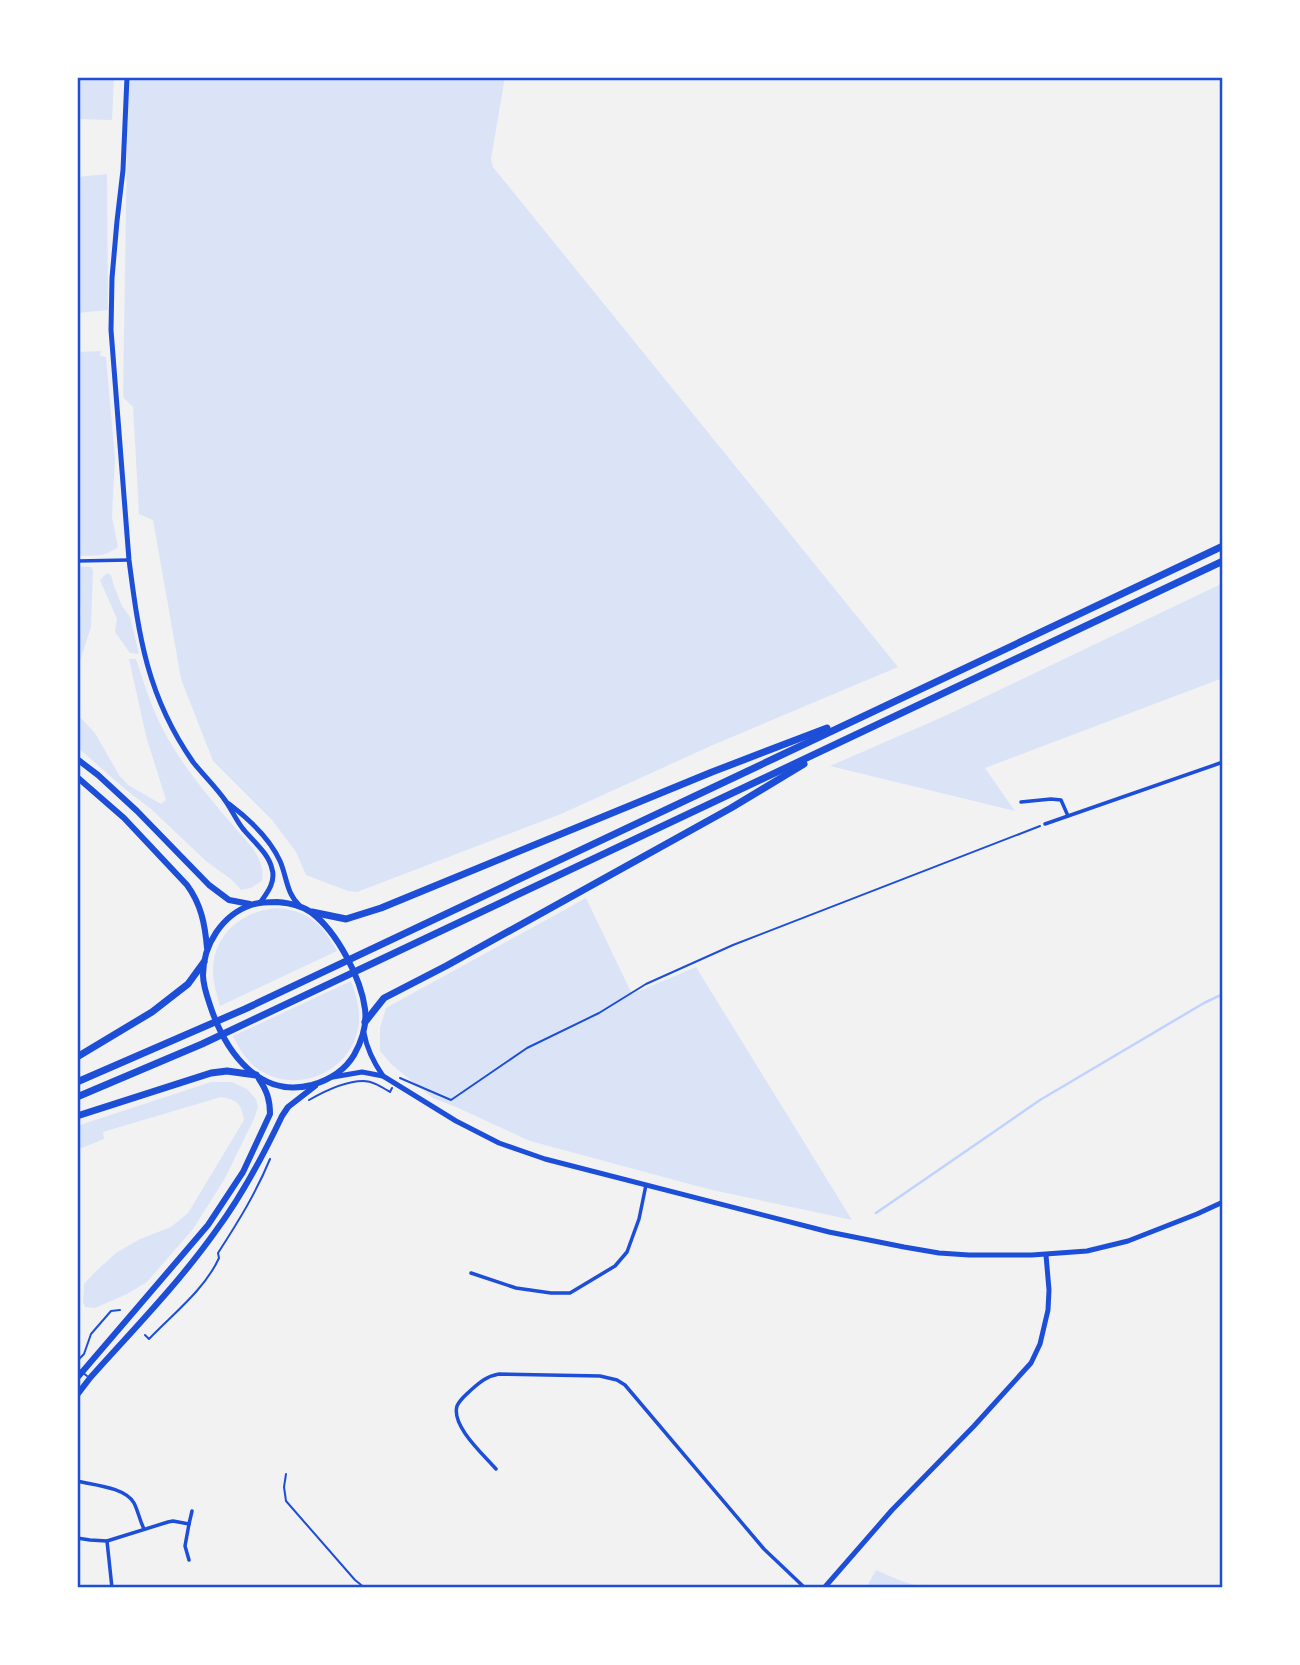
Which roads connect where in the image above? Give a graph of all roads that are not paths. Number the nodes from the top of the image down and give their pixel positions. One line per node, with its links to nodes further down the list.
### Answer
1 (127, 77): 3 (main road)
2 (1223, 546): 6 (highway)
3 (129, 560): 4 (street); 12 (main road)
4 (77, 561)
5 (1223, 561): 7 (highway)
6 (856, 719): 18 (highway); 26 (highway)
7 (828, 749): 21 (highway); 28 (highway)
8 (77, 759): 16 (main road)
9 (1223, 762): 13 (street)
10 (77, 777): 19 (main road)
11 (1021, 802): 13 (street)
12 (227, 803): 15 (main road); 17 (main road)
13 (1068, 816): 14 (street)
14 (1045, 824)
15 (260, 903): 16 (main road); 17 (main road)
16 (251, 905): 19 (main road)
17 (300, 905): 18 (main road)
18 (312, 912): 21 (main road)
19 (207, 950): 20 (main road)
20 (204, 962): 22 (highway); 23 (main road)
21 (364, 1026): 24 (main road); 25 (main road)
22 (77, 1057)
23 (257, 1076): 27 (main road); 29 (highway); 34 (main road)
24 (383, 1076): 25 (main road); 30 (main road)
25 (330, 1078): 27 (main road)
26 (77, 1082)
27 (322, 1082): 35 (main road)
28 (77, 1097)
29 (77, 1116)
30 (646, 1185): 32 (main road); 33 (street)
31 (1223, 1202): 32 (main road)
32 (1046, 1255): 49 (main road)
33 (471, 1273)
34 (79, 1372): 35 (lane)
35 (90, 1378): 36 (main road)
36 (77, 1395)
37 (496, 1469): 48 (street)
38 (286, 1474): 47 (lane)
39 (77, 1481): 42 (street)
40 (192, 1511): 41 (street)
41 (189, 1524): 42 (street); 45 (street)
42 (144, 1529): 44 (street)
43 (77, 1538): 44 (street)
44 (107, 1541): 46 (street)
45 (189, 1560)
46 (112, 1588)
47 (365, 1588)
48 (805, 1588)
49 (824, 1588)

